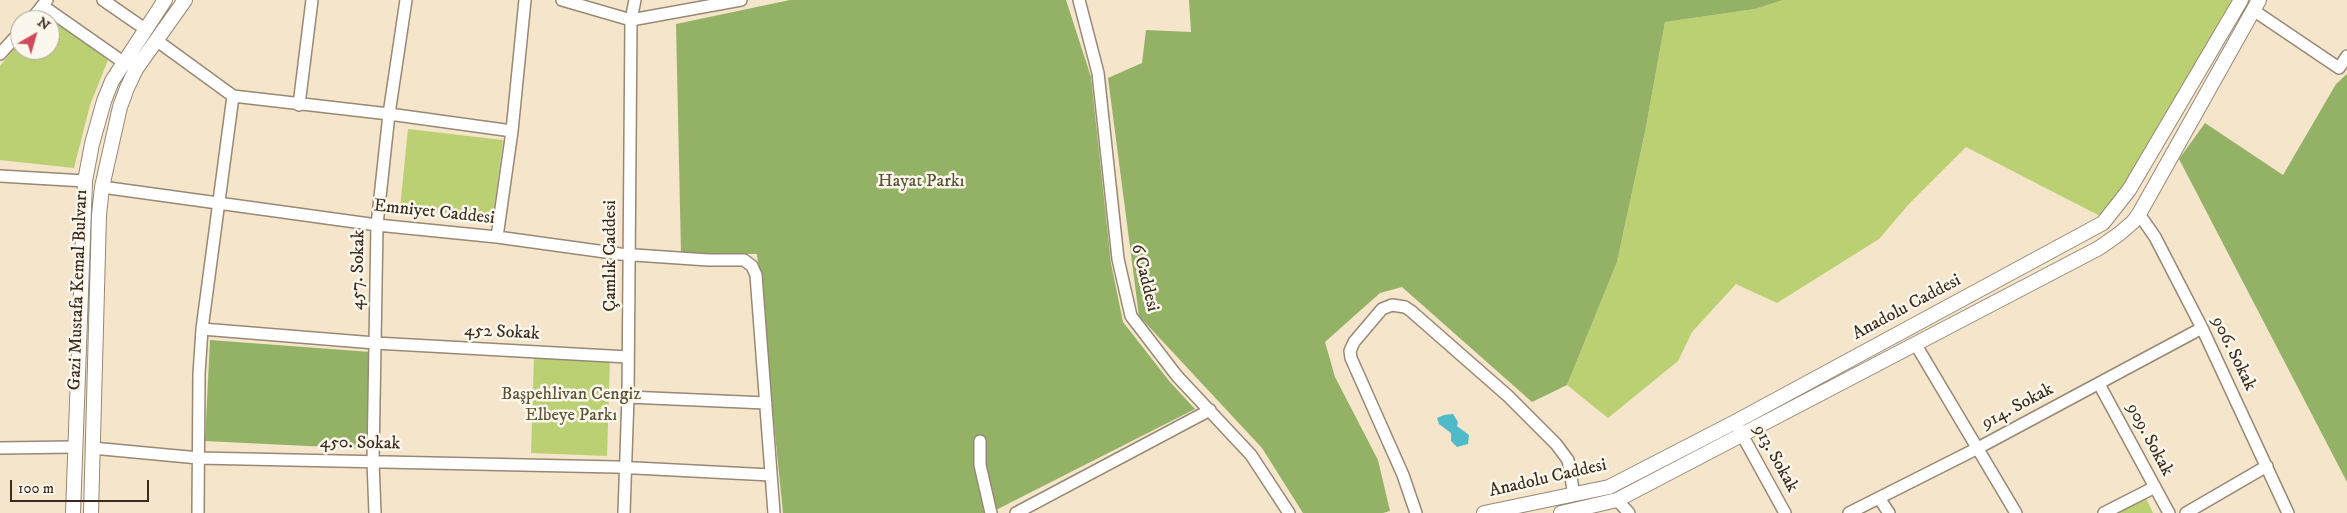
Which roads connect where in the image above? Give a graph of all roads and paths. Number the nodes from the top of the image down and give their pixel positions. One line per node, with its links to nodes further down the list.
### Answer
1 (103, 0): 15 (street)
2 (165, 0): 15 (main road, Gazi Mustafa Kemal Bulvarı)
3 (185, 0): 16 (main road, Gazi Mustafa Kemal Bulvarı)
4 (312, 0): 22 (street)
5 (406, 0): 23 (street, 457. Sokak)
6 (525, 0): 24 (street)
7 (562, 0): 14 (street)
8 (635, 0): 14 (street, Çamlık Caddesi)
9 (741, 0): 14 (street)
10 (1078, 0): 41 (street, 6 Caddesi)
11 (2240, 0): 42 (main road, Anadolu Caddesi)
12 (45, 3): 20 (street)
13 (2256, 5): 19 (street); 29 (main road, Anadolu Caddesi)
14 (631, 20): 32 (street, Çamlık Caddesi)
15 (144, 29): 20 (main road, Gazi Mustafa Kemal Bulvarı)
16 (156, 40): 21 (street); 27 (main road, Gazi Mustafa Kemal Bulvarı)
17 (10, 43): 18 (street)
18 (0, 54)
19 (2347, 56)
20 (123, 62): 26 (main road, Gazi Mustafa Kemal Bulvarı)
21 (233, 96): 22 (street); 28 (street)
22 (299, 105): 23 (street)
23 (389, 114): 24 (street); 30 (street, 457. Sokak)
24 (512, 131): 31 (street)
25 (0, 176): 26 (street)
26 (85, 181): 44 (main road, Gazi Mustafa Kemal Bulvarı)
27 (102, 187): 28 (street, Emniyet Caddesi); 46 (main road, Gazi Mustafa Kemal Bulvarı)
28 (218, 204): 30 (street, Emniyet Caddesi); 34 (street)
29 (2139, 214): 33 (street, 906. Sokak); 36 (main road, Anadolu Caddesi)
30 (376, 225): 31 (street, Emniyet Caddesi); 35 (street, 457. Sokak)
31 (497, 237): 32 (street, Emniyet Caddesi)
32 (628, 255): 37 (street, Çamlık Caddesi); 40 (street, Emniyet Caddesi)
33 (2202, 328): 38 (street, 914. Sokak); 50 (street, 906. Sokak)
34 (202, 329): 35 (street, 452 Sokak); 48 (street)
35 (375, 344): 37 (street, 452 Sokak); 49 (street, 457. Sokak)
36 (1916, 345): 42 (main road, Anadolu Caddesi); 47 (street)
37 (628, 357): 39 (street, Çamlık Caddesi)
38 (2099, 384): 47 (street, 914. Sokak); 53 (street, 909. Sokak)
39 (628, 397): 40 (street); 51 (street, Çamlık Caddesi)
40 (766, 403): 52 (street)
41 (1210, 410): 64 (street); 65 (street, 6 Caddesi)
42 (1738, 428): 54 (main road, Anadolu Caddesi); 56 (main road, Anadolu Caddesi); 70 (street, 913. Sokak)
43 (980, 441): 63 (street)
44 (74, 447): 45 (street); 57 (main road, Gazi Mustafa Kemal Bulvarı)
45 (0, 448)
46 (92, 448): 48 (street, 450. Sokak); 58 (main road, Gazi Mustafa Kemal Bulvarı)
47 (1978, 448): 55 (street, 914. Sokak); 73 (street)
48 (199, 458): 49 (street, 450. Sokak); 59 (street)
49 (374, 462): 51 (street, 450. Sokak); 60 (street, 457. Sokak)
50 (2267, 466): 76 (street); 77 (street, 906. Sokak)
51 (627, 468): 52 (street, 450. Sokak); 61 (street, Çamlık Caddesi)
52 (771, 475): 62 (street)
53 (2155, 487): 74 (street); 75 (street, 909. Sokak)
54 (1574, 496): 66 (street); 67 (main road, Anadolu Caddesi)
55 (1880, 498): 71 (street, 914. Sokak); 72 (street)
56 (1617, 500): 68 (main road, Anadolu Caddesi); 69 (street)
57 (73, 513)
58 (91, 513)
59 (198, 513)
60 (375, 513)
61 (624, 513)
62 (774, 513)
63 (991, 513)
64 (1016, 513)
65 (1289, 513)
66 (1416, 513)
67 (1484, 513)
68 (1562, 513)
69 (1629, 513)
70 (1785, 513)
71 (1849, 513)
72 (1889, 513)
73 (2016, 513)
74 (2104, 513)
75 (2169, 513)
76 (2186, 513)
77 (2288, 513)

